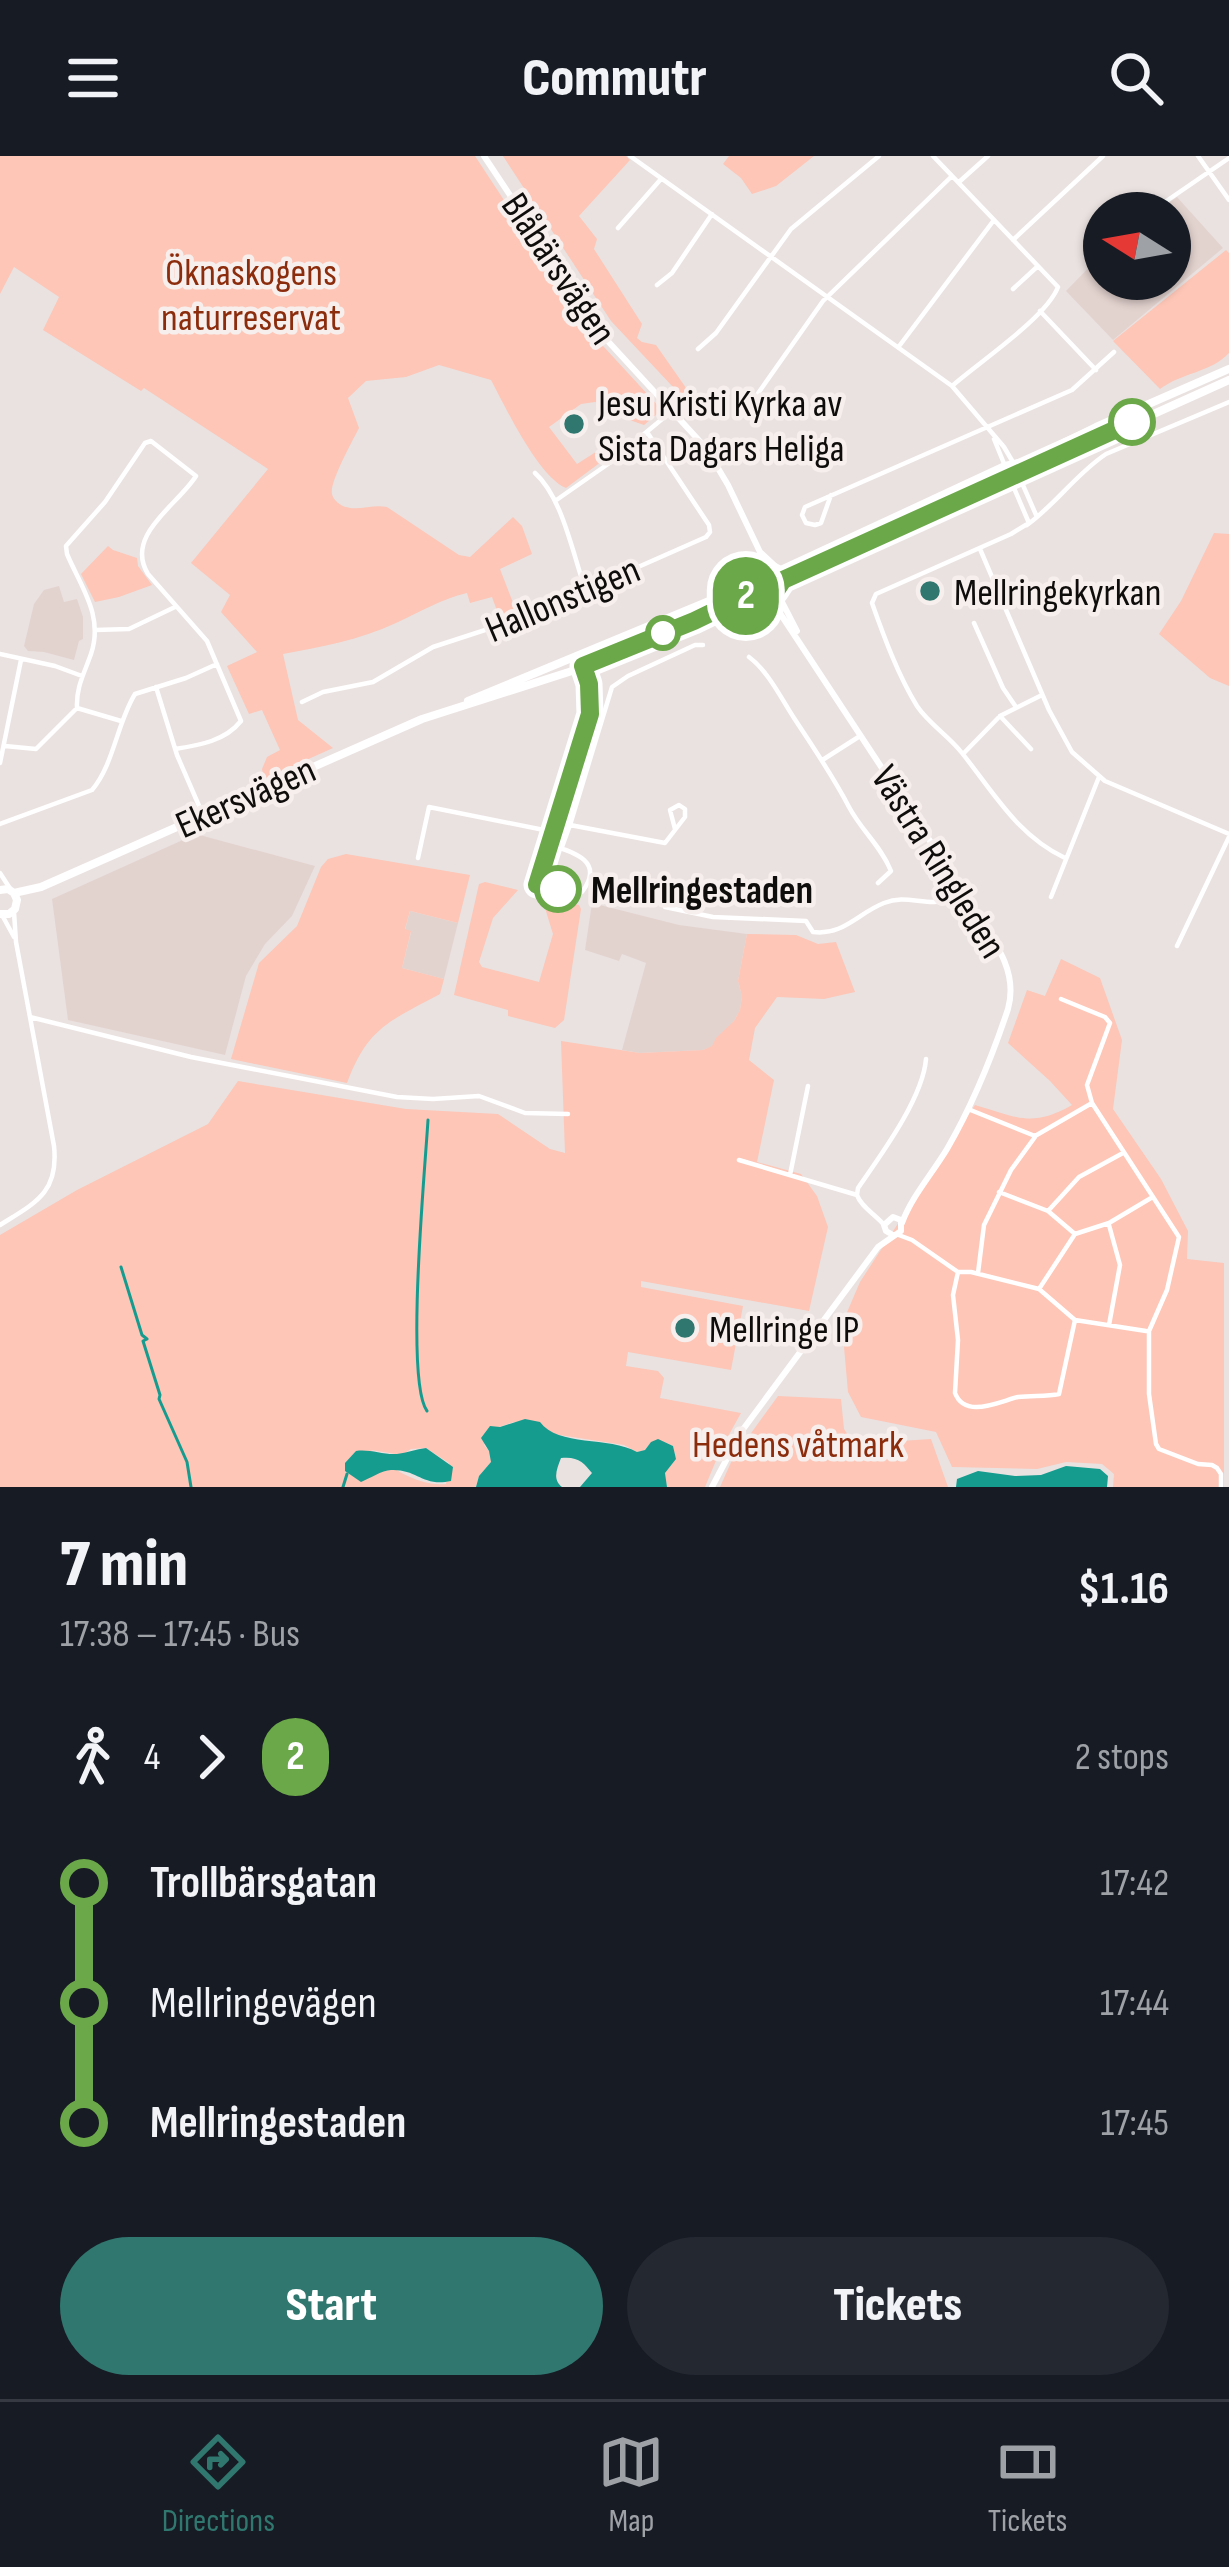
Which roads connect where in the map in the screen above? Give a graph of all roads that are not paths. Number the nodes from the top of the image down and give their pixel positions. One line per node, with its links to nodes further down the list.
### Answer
1 (484, 156): 33 (street, Blåbärsvägen)
2 (630, 156): 11 (street)
3 (879, 156): 19 (street)
4 (933, 156): 10 (street)
5 (988, 156): 12 (street)
6 (1103, 156): 18 (street)
7 (1198, 156): 9 (street)
8 (1229, 158): 9 (street)
9 (1209, 170): 13 (street); 14 (street)
10 (952, 176): 12 (street); 23 (street)
11 (662, 178): 15 (street); 17 (street)
12 (959, 182): 16 (street)
13 (1178, 192)
14 (1229, 200)
15 (712, 214): 19 (street); 21 (street)
16 (994, 220): 18 (street); 25 (street)
17 (618, 228)
18 (1013, 240): 20 (street)
19 (771, 255): 23 (street); 26 (street)
20 (1038, 266): 22 (street); 24 (street)
21 (657, 285)
22 (1013, 290)
23 (829, 296): 25 (street); 34 (street)
24 (1040, 311): 29 (street); 31 (street)
25 (899, 347): 31 (street)
26 (698, 349)
27 (1114, 352): 29 (street)
28 (1229, 369): 37 (main road)
29 (1096, 370): 35 (street)
30 (1229, 380): 37 (main road)
31 (952, 386): 35 (street)
32 (1229, 403): 41 (street)
33 (673, 410): 36 (street); 43 (street, Blåbärsvägen)
34 (739, 411)
35 (986, 427): 37 (street); 39 (street)
36 (647, 432): 40 (street); 46 (street, Hallonstigen)
37 (1012, 470): 41 (street); 45 (main road)
38 (536, 473): 40 (street)
39 (831, 495): 39 (street)
40 (555, 501): 46 (street)
41 (1033, 520): 42 (street)
42 (980, 547): 60 (street); 70 (street)
43 (760, 552): 44 (street, Blåbärsvägen); 45 (street, Blåbärsvägen)
44 (759, 571): 45 (main road); 47 (main road); 56 (main road, Ekersvägen)
45 (780, 576): 47 (main road); 49 (street, Västra Ringleden)
46 (586, 591): 61 (street, Hallonstigen)
47 (764, 591): 49 (street, Västra Ringleden); 56 (main road, Ekersvägen)
48 (176, 606): 51 (street); 51 (street); 57 (street)
49 (788, 619): 66 (street, Västra Ringleden)
50 (974, 623): 62 (street)
51 (95, 630): 58 (street)
52 (703, 645): 76 (street)
53 (0, 654): 55 (street)
54 (748, 657): 71 (street)
55 (21, 660): 58 (street); 67 (street)
56 (578, 662): 74 (main road, Ekersvägen); 78 (street)
57 (218, 664): 59 (street); 69 (street)
58 (82, 676): 63 (street)
59 (156, 687): 65 (street); 69 (street)
60 (1042, 694): 62 (street); 73 (street)
61 (302, 702)
62 (1016, 707): 64 (street)
63 (77, 709): 65 (street); 67 (street)
64 (1000, 716): 68 (street); 70 (street)
65 (121, 721): 75 (street)
66 (860, 736): 71 (street); 88 (street, Västra Ringleden)
67 (5, 746): 72 (street)
68 (1031, 748)
69 (175, 749): 74 (street)
70 (963, 754): 83 (street)
71 (822, 760): 85 (street)
72 (0, 763)
73 (1099, 778): 79 (street); 83 (street)
74 (203, 814): 86 (main road, Ekersvägen)
75 (0, 824)
76 (570, 825): 77 (street); 81 (street)
77 (675, 829)
78 (554, 832): 80 (street); 82 (street)
79 (1229, 836): 94 (street)
80 (550, 845): 81 (street); 81 (street)
81 (562, 848)
82 (418, 858)
83 (1065, 858): 89 (street)
84 (0, 873): 87 (street)
85 (878, 883)
86 (41, 887): 87 (main road, Ekersvägen); 91 (main road, Ekersvägen)
87 (8, 891): 91 (main road)
88 (962, 894): 90 (street); 100 (street, Västra Ringleden)
89 (1051, 897)
90 (665, 907)
91 (15, 909): 92 (main road); 93 (street)
92 (1, 914): 93 (street)
93 (16, 942): 96 (street)
94 (1177, 946)
95 (1061, 999): 99 (street)
96 (30, 1017): 101 (street); 114 (street)
97 (926, 1059): 107 (street)
98 (808, 1086): 105 (street)
99 (1092, 1103): 102 (street); 103 (street)
100 (968, 1109): 102 (street); 109 (street, Västra Ringleden)
101 (568, 1114)
102 (1035, 1136): 106 (street)
103 (1124, 1152): 108 (street); 110 (street)
104 (739, 1160): 105 (street)
105 (790, 1174): 107 (street)
106 (999, 1192): 110 (street); 120 (street)
107 (857, 1195): 111 (street)
108 (1153, 1196): 112 (street); 124 (street)
109 (909, 1205): 111 (street); 113 (street)
110 (1048, 1211): 115 (street)
111 (888, 1222): 113 (street); 116 (street); 118 (street)
112 (1109, 1223): 115 (street); 123 (street)
113 (902, 1224): 116 (street); 117 (street)
114 (0, 1225)
115 (1075, 1234): 121 (street)
116 (895, 1235): 117 (street); 118 (street)
117 (912, 1240): 119 (street)
118 (878, 1246): 125 (street)
119 (958, 1272): 120 (street); 122 (street)
120 (978, 1274): 121 (street)
121 (1039, 1289): 122 (street)
122 (1075, 1320): 123 (street)
123 (1109, 1325): 124 (street)
124 (1149, 1331): 126 (street)
125 (712, 1487)
126 (1221, 1487)

